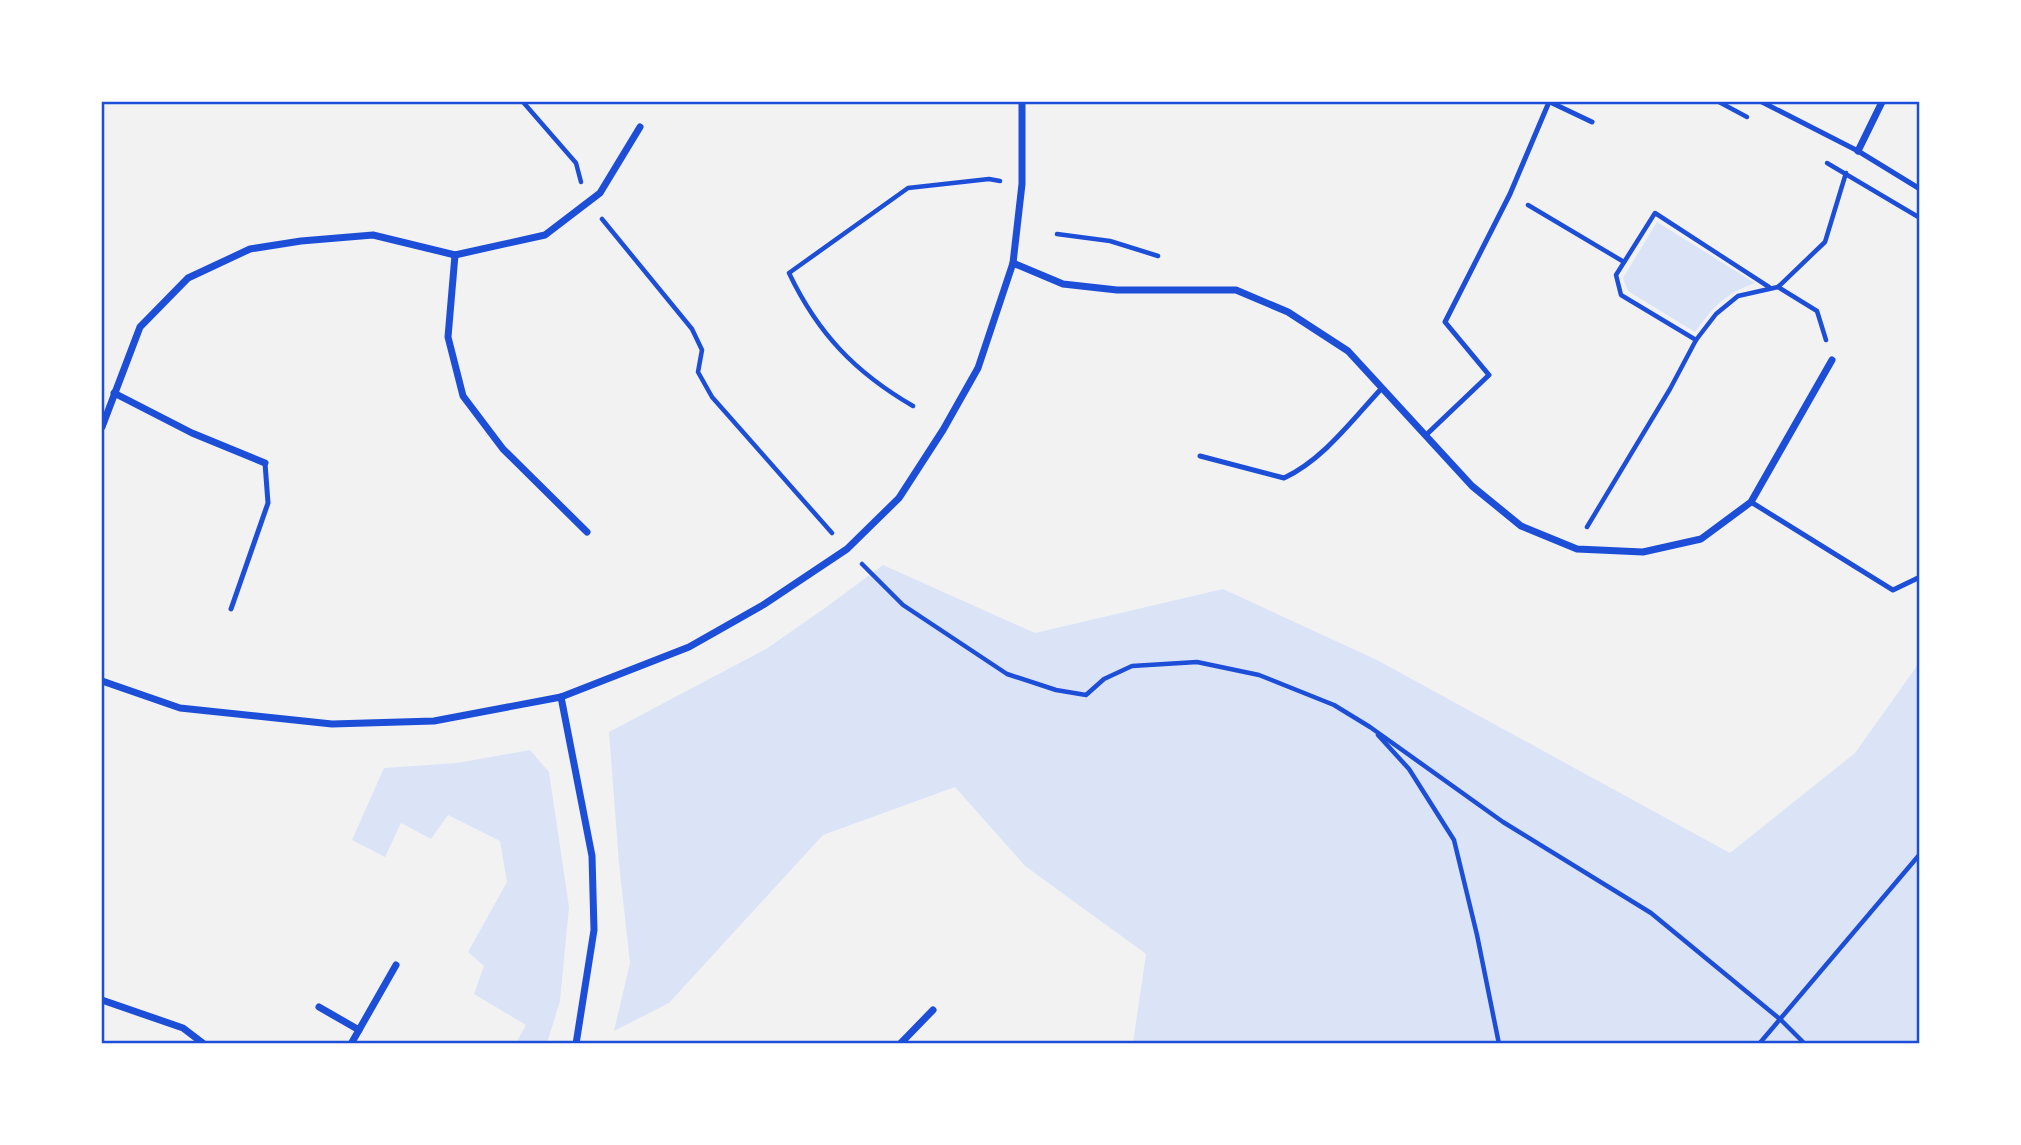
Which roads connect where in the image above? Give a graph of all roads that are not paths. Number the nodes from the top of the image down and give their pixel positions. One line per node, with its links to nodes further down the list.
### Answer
1 (1022, 102): 10 (street)
2 (1550, 102): 5 (lane); 15 (lane)
3 (1762, 102): 7 (lane)
4 (1882, 102): 7 (street)
5 (1592, 122)
6 (640, 127): 9 (street)
7 (1858, 151): 8 (lane)
8 (1920, 189)
9 (455, 255): 13 (street); 19 (street)
10 (1013, 263): 12 (street); 23 (street)
11 (1832, 360): 18 (street)
12 (1382, 388): 15 (street); 16 (lane)
13 (114, 393): 14 (street); 17 (street)
14 (102, 427)
15 (1426, 435): 18 (street)
16 (1200, 456)
17 (265, 463): 21 (lane)
18 (1751, 502): 20 (lane)
19 (587, 532)
20 (1920, 577)
21 (231, 609)
22 (102, 681): 23 (street)
23 (561, 697): 31 (street)
24 (396, 965): 28 (street)
25 (102, 1000): 29 (street)
26 (319, 1007): 28 (street)
27 (933, 1010): 32 (street)
28 (359, 1030): 30 (street)
29 (204, 1044)
30 (351, 1044)
31 (576, 1044)
32 (900, 1044)

